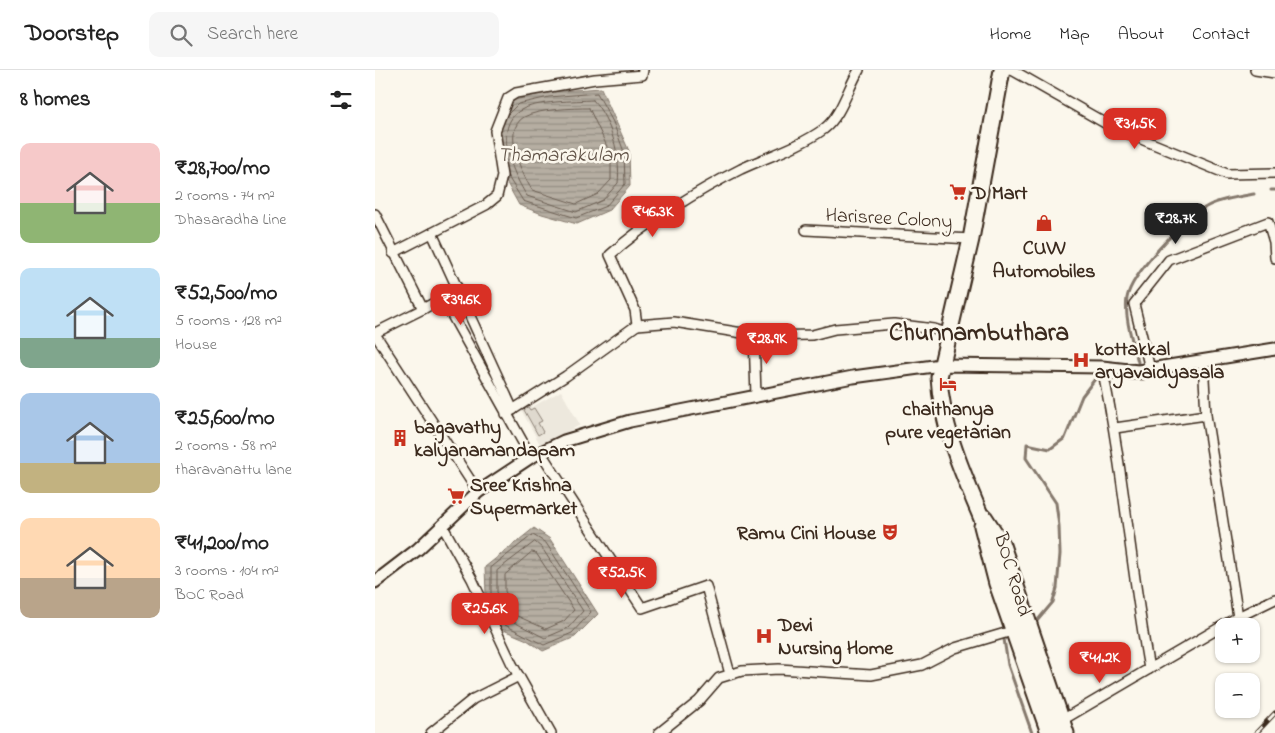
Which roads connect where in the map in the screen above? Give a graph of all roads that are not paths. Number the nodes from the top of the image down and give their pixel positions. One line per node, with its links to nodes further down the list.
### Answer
1 (643, 70): 10 (street)
2 (859, 70): 17 (street)
3 (1002, 70): 11 (main road)
4 (1012, 70): 7 (street)
5 (1255, 70): 6 (street)
6 (1275, 73)
7 (1275, 173)
8 (375, 214): 12 (street)
9 (805, 230): 11 (street, Harisree Colony)
10 (431, 233): 12 (street); 14 (street)
11 (971, 239): 19 (main road)
12 (393, 252): 16 (street)
13 (1275, 258): 25 (street)
14 (459, 289): 15 (street); 27 (street)
15 (443, 299): 16 (street); 27 (street)
16 (423, 309): 18 (street)
17 (637, 325): 20 (street); 27 (street)
18 (375, 334): 32 (street)
19 (950, 334): 20 (street); 23 (main road)
20 (754, 335): 26 (street)
21 (1275, 349): 22 (street)
22 (1203, 360): 25 (street); 28 (street)
23 (941, 366): 24 (street); 26 (street); 31 (main road)
24 (1102, 367): 25 (street); 29 (street)
25 (1150, 369)
26 (757, 396): 30 (street)
27 (510, 412): 30 (street)
28 (1206, 415): 29 (street); 37 (street)
29 (1115, 428): 39 (street)
30 (536, 455): 32 (street); 40 (street)
31 (968, 488): 33 (main road); 42 (street)
32 (478, 492): 34 (street)
33 (978, 511): 38 (street, BOC Road); 42 (main road)
34 (442, 525): 35 (street); 41 (street)
35 (375, 582)
36 (1275, 599): 37 (street)
37 (1239, 617): 39 (street)
38 (1011, 632): 40 (street); 46 (street, BOC Road)
39 (1149, 670): 42 (street)
40 (730, 674): 45 (street)
41 (519, 676): 43 (street); 44 (street)
42 (1060, 726): 47 (street)
43 (431, 733)
44 (551, 733)
45 (659, 733)
46 (1047, 733)
47 (1068, 733)

